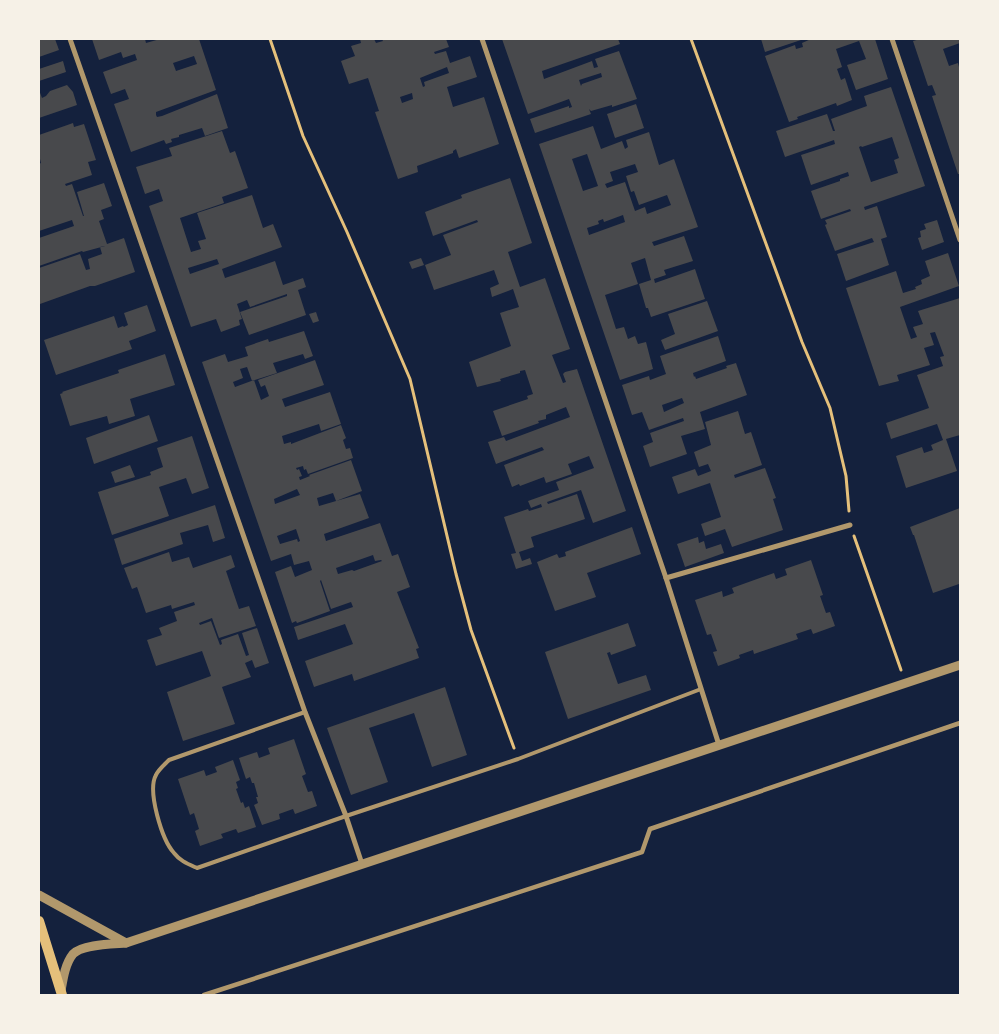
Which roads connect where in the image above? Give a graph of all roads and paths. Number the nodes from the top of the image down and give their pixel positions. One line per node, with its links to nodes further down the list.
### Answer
1 (70, 39): 12 (street)
2 (270, 39): 15 (path)
3 (482, 39): 8 (street)
4 (691, 39): 7 (path)
5 (892, 39): 6 (street)
6 (960, 240)
7 (850, 525): 8 (street); 10 (path)
8 (666, 578): 11 (street)
9 (960, 665): 10 (street)
10 (906, 683): 14 (street)
11 (701, 689): 14 (street); 15 (lane)
12 (304, 712): 16 (street); 16 (lane)
13 (960, 723): 22 (street)
14 (719, 745): 17 (street)
15 (518, 759): 16 (lane)
16 (346, 816): 17 (street)
17 (362, 864): 20 (street)
18 (39, 895): 20 (street)
19 (39, 921): 21 (main road)
20 (126, 943): 21 (street)
21 (62, 993)
22 (204, 995)

